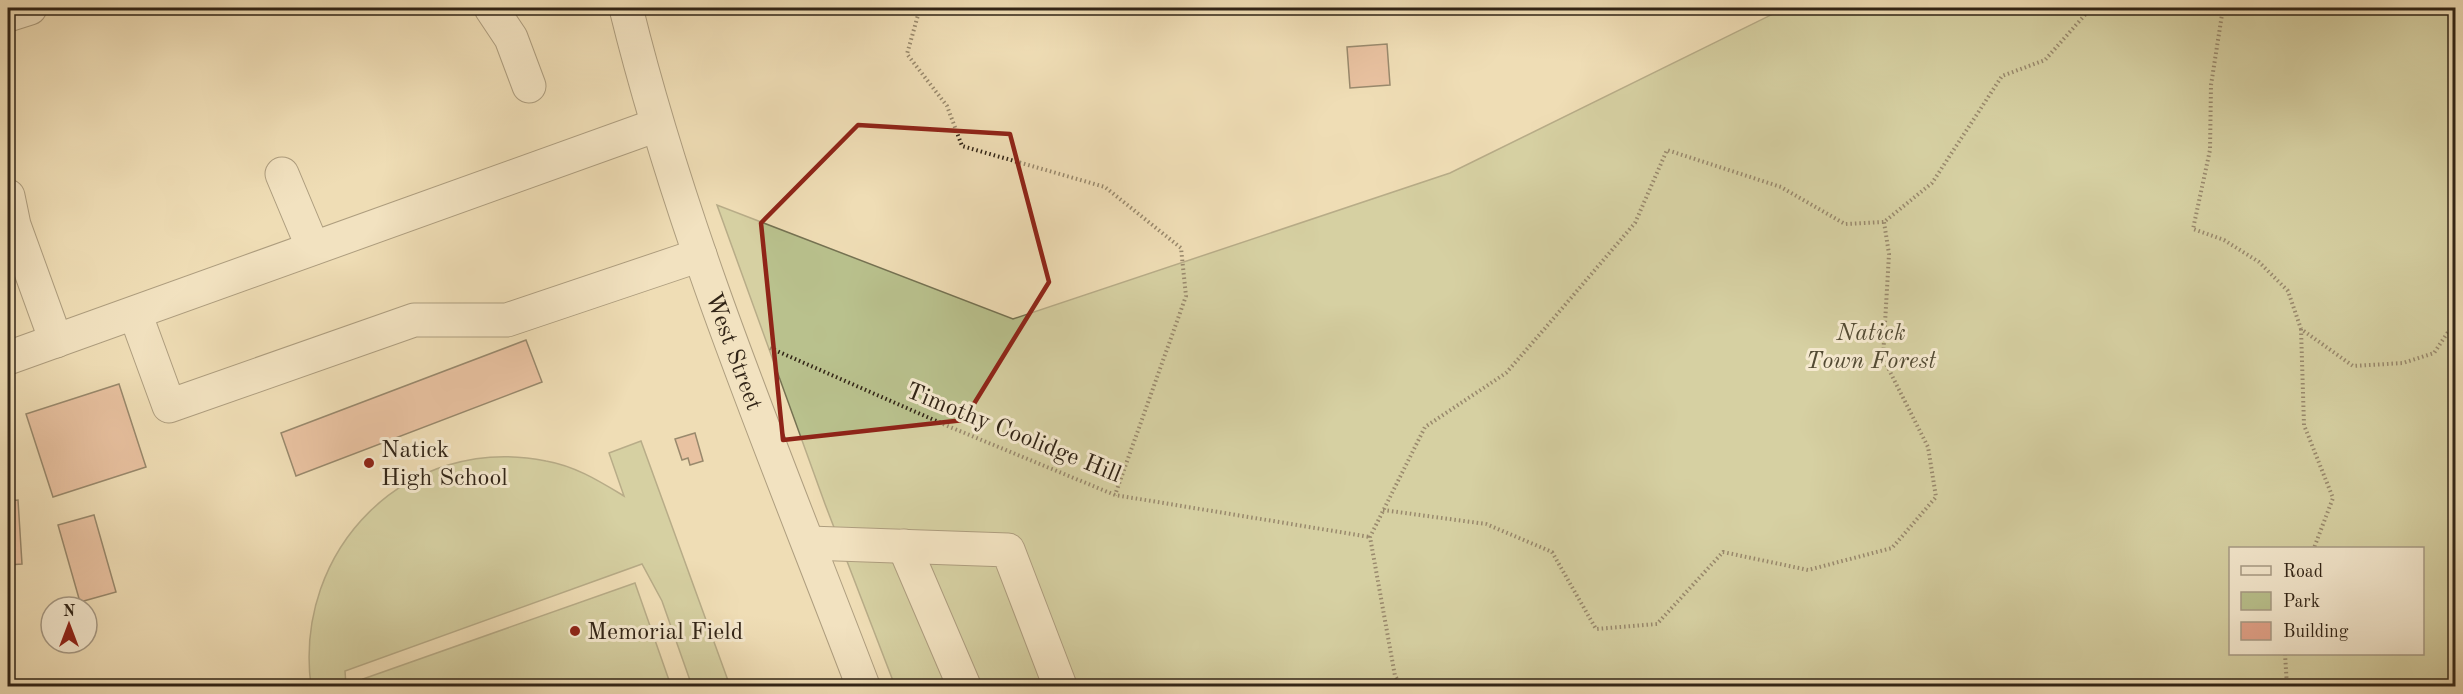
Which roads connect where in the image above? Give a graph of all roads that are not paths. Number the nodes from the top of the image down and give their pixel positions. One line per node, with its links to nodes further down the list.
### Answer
1 (30, 8): 4 (street)
2 (490, 8): 5 (street)
3 (626, 8): 6 (street, West Street)
4 (8, 15)
5 (529, 86)
6 (657, 125): 9 (street); 10 (street, West Street)
7 (282, 174): 9 (street)
8 (8, 196): 12 (street)
9 (313, 248): 11 (street)
10 (700, 255): 11 (street); 14 (street, West Street)
11 (135, 313): 12 (street)
12 (57, 341): 13 (street)
13 (8, 358)
14 (809, 543): 15 (street); 16 (street, West Street)
15 (904, 546): 17 (street); 18 (street)
16 (863, 687)
17 (964, 687)
18 (1060, 687)

